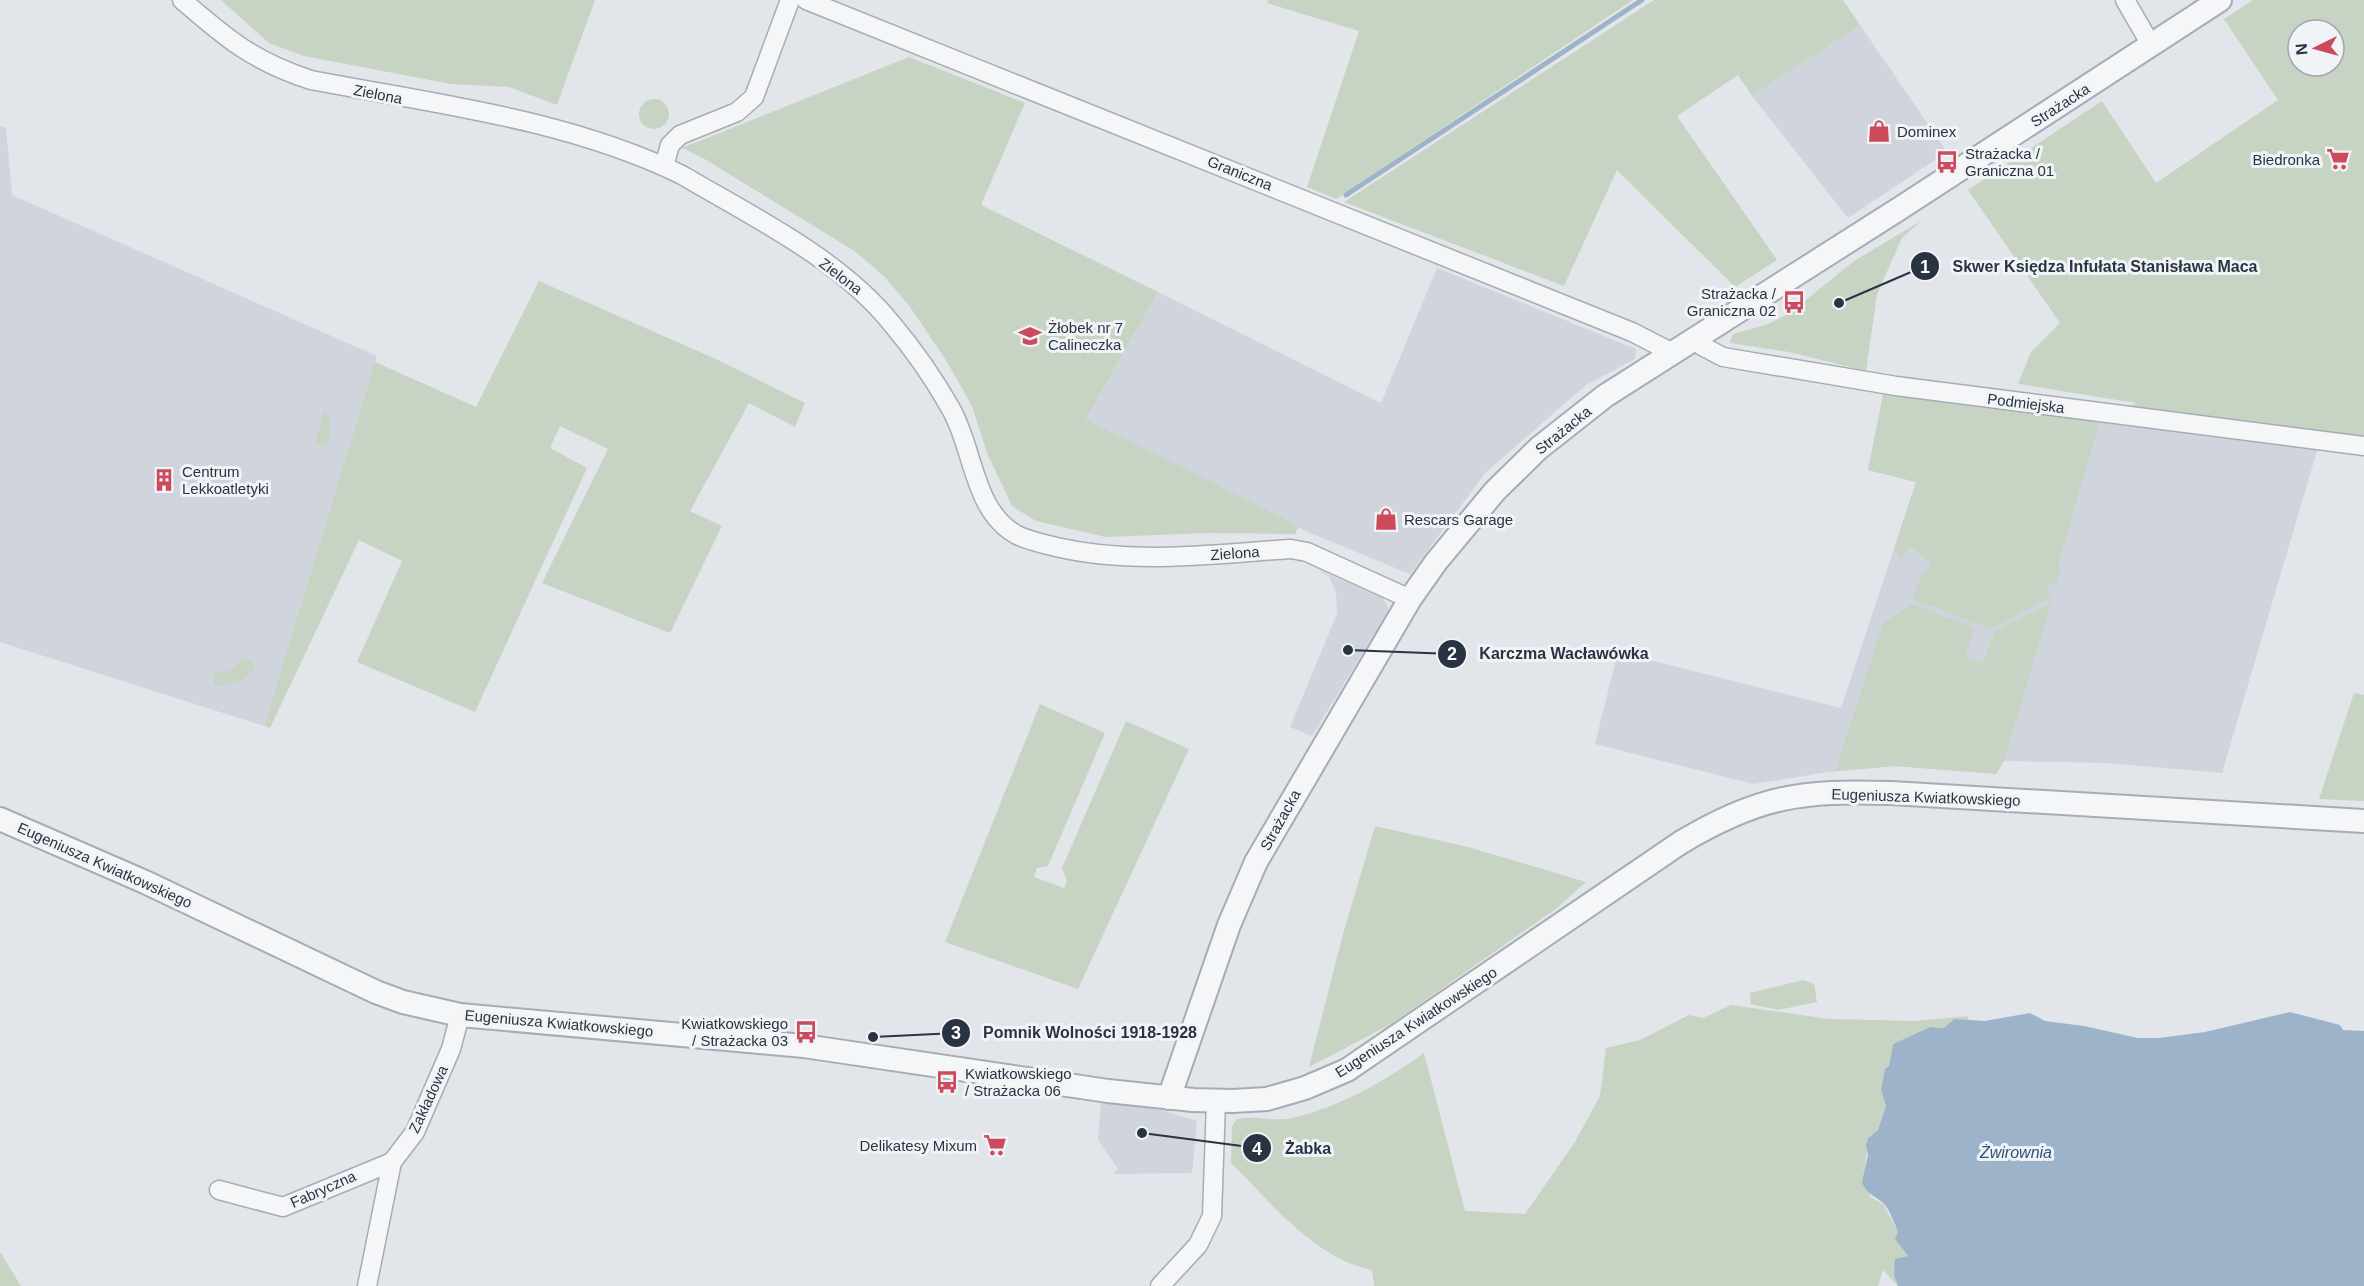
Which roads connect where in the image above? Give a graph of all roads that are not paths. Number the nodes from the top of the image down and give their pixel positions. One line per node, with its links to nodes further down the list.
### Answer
1 (182, 0): 7 (street, Zielona)
2 (790, 0): 7 (street)
3 (806, 0): 9 (street, Graniczna)
4 (2125, 0): 6 (street)
5 (2220, 0): 6 (street, Strażacka)
6 (2151, 45): 8 (street, Strażacka)
7 (664, 166): 11 (street, Zielona)
8 (1695, 339): 9 (street, Strażacka); 10 (street, Podmiejska)
9 (1671, 352): 11 (street, Strażacka)
10 (2364, 446)
11 (1410, 599): 15 (street, Strażacka)
12 (0, 819): 14 (street, Eugeniusza Kwiatkowskiego)
13 (2364, 821): 16 (street, Eugeniusza Kwiatkowskiego)
14 (460, 1015): 15 (street, Eugeniusza Kwiatkowskiego); 17 (street, Zakładowa)
15 (1169, 1098): 16 (street, Eugeniusza Kwiatkowskiego)
16 (1216, 1101): 20 (street)
17 (392, 1162): 18 (street, Fabryczna); 19 (street, Zakładowa)
18 (219, 1190)
19 (367, 1286)
20 (1160, 1286)

